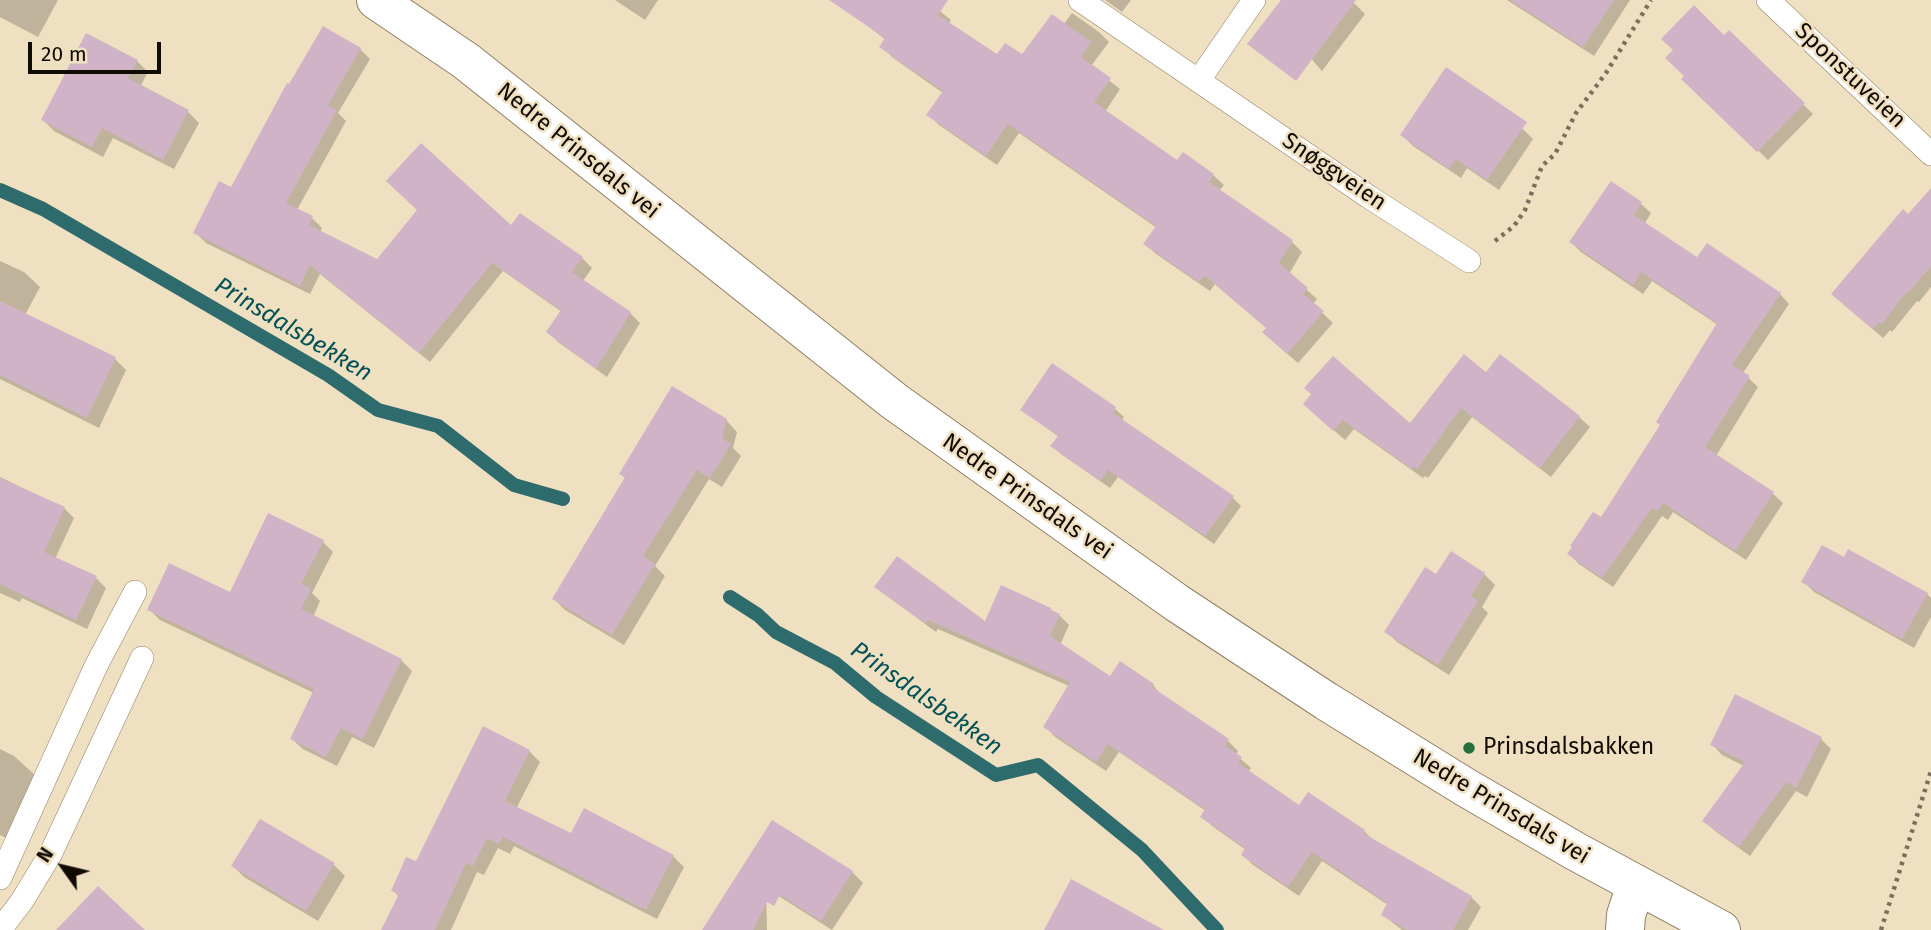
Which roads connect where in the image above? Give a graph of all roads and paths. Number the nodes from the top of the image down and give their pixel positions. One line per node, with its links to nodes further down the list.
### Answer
1 (376, 0): 13 (main road, Nedre Prinsdals vei)
2 (1080, 0): 6 (lane, Snøggveien)
3 (1254, 0): 6 (lane)
4 (1651, 0): 8 (path)
5 (1768, 0): 7 (lane, Sponstuveien)
6 (1199, 80): 8 (lane, Snøggveien)
7 (1931, 153)
8 (1469, 261)
9 (135, 592): 12 (lane)
10 (142, 658): 14 (lane)
11 (1931, 771): 17 (path)
12 (0, 878)
13 (1636, 885): 15 (main road); 16 (main road, Nedre Prinsdals vei)
14 (0, 924)
15 (1625, 930)
16 (1721, 930)
17 (1881, 930)

